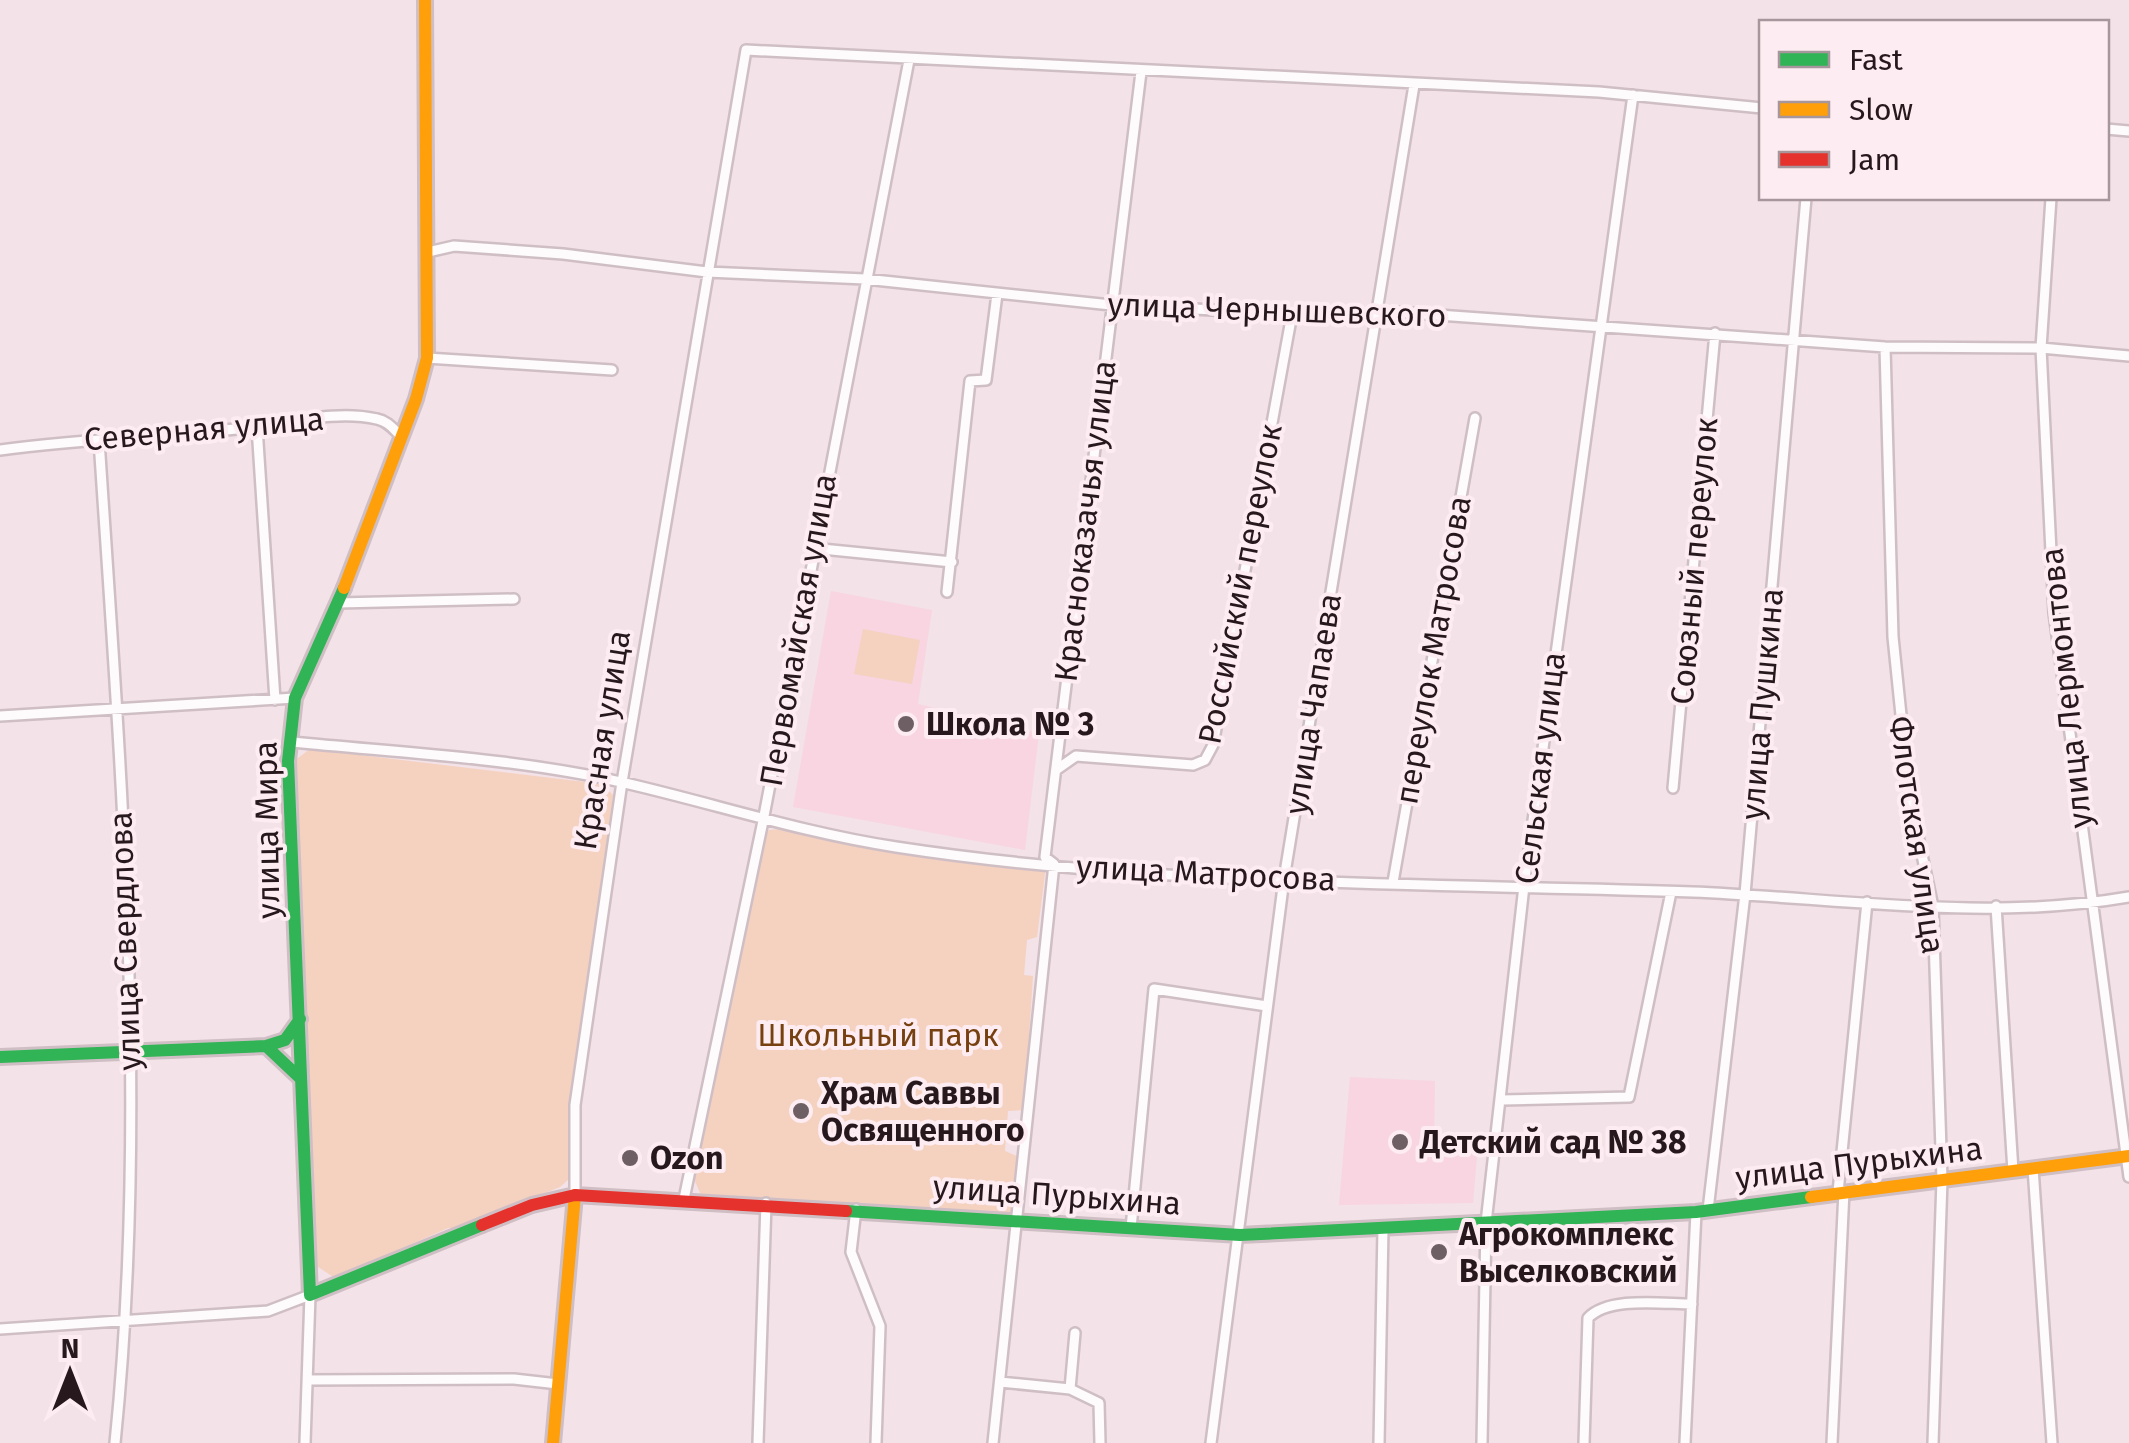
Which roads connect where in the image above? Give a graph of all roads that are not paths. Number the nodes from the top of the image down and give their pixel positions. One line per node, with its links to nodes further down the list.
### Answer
1 (425, 0): 9 (street, улица Мира)
2 (908, 60): 3 (street); 10 (street, Красная улица); 11 (street, Первомайская улица)
3 (1141, 72): 4 (street); 13 (street, Красноказачья улица)
4 (1414, 85): 5 (street); 15 (street, улица Чапаева)
5 (1633, 96): 6 (street); 16 (street, Сельская улица)
6 (1759, 108)
7 (1806, 200): 18 (street, улица Пушкина)
8 (2051, 200): 20 (street, улица Лермонтова)
9 (428, 252): 10 (street, улица Чернышевского); 22 (street, улица Мира)
10 (707, 272): 11 (street, улица Чернышевского); 40 (street, Красная улица)
11 (865, 279): 12 (street, улица Чернышевского); 29 (street, Первомайская улица)
12 (997, 294): 13 (street, улица Чернышевского); 30 (street)
13 (1111, 305): 14 (street, улица Чернышевского); 39 (street, Красноказачья улица)
14 (1292, 314): 15 (street, улица Чернышевского); 39 (street, Российский переулок)
15 (1377, 318): 16 (street, улица Чернышевского); 44 (street, улица Чапаева)
16 (1598, 324): 17 (street, улица Чернышевского); 46 (street, Сельская улица)
17 (1716, 333): 18 (street, улица Чернышевского); 41 (street, Союзный переулок)
18 (1795, 338): 19 (street, улица Чернышевского); 48 (street, улица Пушкина)
19 (1885, 347): 20 (street, улица Чернышевского); 53 (street, Флотская улица)
20 (2040, 348): 21 (street, улица Чернышевского); 51 (street, улица Лермонтова)
21 (2129, 356)
22 (426, 358): 23 (street); 26 (street, улица Мира)
23 (612, 370)
24 (1475, 418): 45 (street, переулок Матросова)
25 (258, 427): 26 (street, Северная улица); 27 (street, Северная улица); 35 (street, улица Мира)
26 (402, 436): 33 (street, улица Мира)
27 (99, 440): 28 (street, Северная улица); 36 (street, улица Свердлова)
28 (0, 450)
29 (812, 548): 30 (street); 42 (street, Первомайская улица)
30 (952, 562): 31 (street)
31 (947, 592)
32 (514, 599): 33 (street)
33 (338, 604): 34 (street, улица Мира)
34 (294, 698): 35 (street); 38 (street, улица Мира)
35 (274, 700): 36 (street)
36 (116, 708): 37 (street); 57 (street, улица Свердлова)
37 (0, 716)
38 (293, 742): 40 (street, улица Матросова); 55 (street, улица Мира)
39 (1056, 770): 43 (street, Красноказачья улица)
40 (622, 782): 42 (street, улица Матросова); 67 (street, Красная улица)
41 (1673, 788)
42 (762, 822): 43 (street, улица Матросова); 68 (street, Первомайская улица)
43 (1054, 864): 44 (street, улица Матросова); 72 (street, Красноказачья улица)
44 (1284, 879): 45 (street, улица Матросова); 54 (street, улица Чапаева)
45 (1392, 882): 46 (street, улица Матросова)
46 (1524, 886): 47 (street, улица Матросова); 60 (street, Сельская улица)
47 (1671, 892): 48 (street, улица Матросова); 60 (street)
48 (1745, 894): 50 (street, улица Матросова); 71 (street, улица Пушкина)
49 (2129, 897): 51 (street, улица Матросова)
50 (1867, 902): 53 (street, улица Матросова); 66 (street)
51 (2090, 904): 52 (street, улица Матросова); 61 (street, улица Лермонтова)
52 (1996, 906): 53 (street, улица Матросова); 63 (street)
53 (1933, 907): 65 (street, Флотская улица)
54 (1267, 1006): 74 (street); 76 (street, улица Чапаева)
55 (300, 1020): 56 (street); 59 (street, улица Мира)
56 (266, 1046): 57 (street); 59 (street)
57 (130, 1049): 58 (street); 79 (street, улица Свердлова)
58 (0, 1057)
59 (302, 1080): 77 (street, улица Мира)
60 (1502, 1100): 73 (street, Сельская улица)
61 (2128, 1156): 62 (street, улица Пурыхина); 64 (street, улица Лермонтова)
62 (2033, 1168): 63 (street, улица Пурыхина); 100 (street)
63 (2013, 1171): 65 (street, улица Пурыхина)
64 (2129, 1176)
65 (1942, 1180): 66 (street, улица Пурыхина); 99 (street, Флотская улица)
66 (1841, 1192): 71 (street, улица Пурыхина); 98 (street)
67 (575, 1195): 68 (street, улица Пурыхина); 77 (street, улица Пурыхина); 84 (street, Красная улица)
68 (684, 1199): 69 (street, улица Пурыхина)
69 (766, 1204): 70 (street, улица Пурыхина); 89 (street)
70 (856, 1210): 72 (street, улица Пурыхина); 90 (street)
71 (1702, 1211): 73 (street, улица Пурыхина); 78 (street, улица Пушкина)
72 (1019, 1220): 74 (street, улица Пурыхина); 83 (street, Красноказачья улица)
73 (1486, 1223): 75 (street, улица Пурыхина); 95 (street, Сельская улица)
74 (1131, 1228): 76 (street, улица Пурыхина)
75 (1383, 1228): 76 (street, улица Пурыхина); 94 (street)
76 (1240, 1235): 93 (street, улица Чапаева)
77 (310, 1296): 79 (street, улица Пурыхина); 82 (street, улица Мира)
78 (1692, 1304): 96 (street); 97 (street, улица Пушкина)
79 (127, 1320): 80 (street, улица Пурыхина); 86 (street, улица Свердлова)
80 (0, 1329)
81 (1075, 1332): 85 (street)
82 (307, 1380): 84 (street); 87 (street, улица Мира)
83 (1000, 1382): 85 (street); 91 (street, Красноказачья улица)
84 (558, 1384): 88 (street, Красная улица)
85 (1070, 1389): 92 (street)
86 (114, 1443)
87 (305, 1443)
88 (553, 1443)
89 (758, 1443)
90 (876, 1443)
91 (992, 1443)
92 (1100, 1443)
93 (1211, 1443)
94 (1379, 1443)
95 (1482, 1443)
96 (1584, 1443)
97 (1685, 1443)
98 (1832, 1443)
99 (1933, 1443)
100 (2052, 1443)

